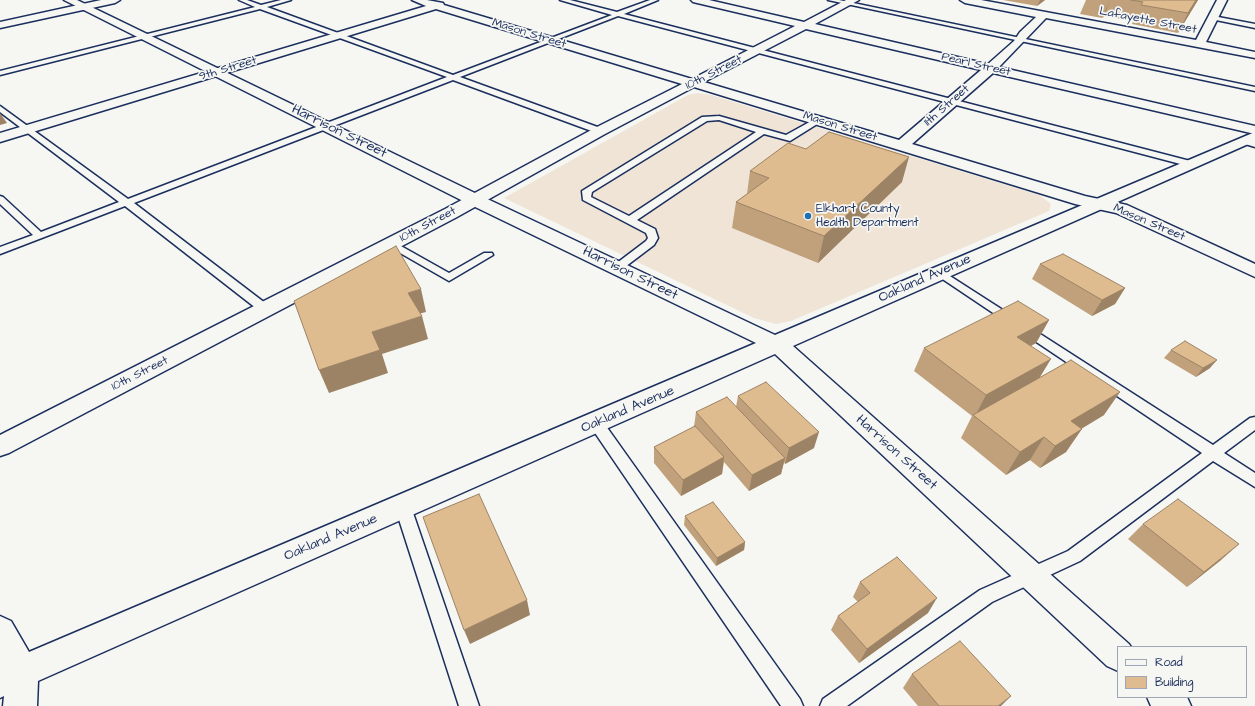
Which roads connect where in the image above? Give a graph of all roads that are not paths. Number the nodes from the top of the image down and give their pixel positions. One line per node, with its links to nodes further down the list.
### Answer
1 (115, 0): 12 (street)
2 (242, 0): 14 (lane)
3 (288, 0): 14 (lane)
4 (417, 0): 13 (street, Mason Street)
5 (457, 0): 13 (street, 9th Street)
6 (563, 0): 15 (lane)
7 (654, 0): 15 (lane)
8 (696, 0): 19 (street, Pearl Street)
9 (965, 0): 16 (street, Lafayette Street)
10 (1222, 0): 17 (street)
11 (844, 1): 19 (street, 10th Street); 23 (lane)
12 (76, 4): 18 (street); 22 (street, Harrison Street)
13 (438, 6): 21 (street, 9th Street); 24 (street, Mason Street)
14 (260, 7): 21 (lane); 22 (lane)
15 (618, 14): 24 (lane); 26 (lane)
16 (1044, 15): 23 (street, 11th Street); 25 (street, Lafayette Street)
17 (1213, 18): 20 (lane); 25 (street)
18 (0, 25)
19 (806, 26): 26 (street, 10th Street); 28 (street, Pearl Street)
20 (1255, 26)
21 (339, 36): 29 (street, 9th Street); 31 (lane)
22 (142, 37): 29 (street, Harrison Street); 30 (lane)
23 (1020, 39): 28 (street, 11th Street); 33 (lane)
24 (551, 40): 31 (lane); 32 (street, Mason Street)
25 (1200, 44): 27 (street, Lafayette Street)
26 (757, 51): 32 (street, 10th Street); 34 (lane)
27 (1255, 55)
28 (991, 68): 34 (street, 11th Street); 42 (street, Pearl Street)
29 (217, 72): 37 (street, Harrison Street); 38 (street, 9th Street)
30 (0, 73)
31 (453, 78): 37 (lane); 39 (lane)
32 (694, 83): 36 (street, Mason Street); 39 (street, 10th Street)
33 (1255, 89)
34 (952, 102): 43 (street, 11th Street); 44 (lane)
35 (0, 108): 38 (lane)
36 (818, 121): 40 (lane); 43 (street, Mason Street)
37 (327, 126): 46 (street, Harrison Street); 47 (lane)
38 (27, 130): 41 (street, 9th Street); 47 (lane)
39 (600, 131): 46 (street, 10th Street)
40 (763, 131): 49 (lane); 49 (lane)
41 (0, 138)
42 (1252, 138): 44 (street, Oakland Avenue)
43 (901, 146): 48 (street, Mason Street)
44 (1191, 164): 48 (street, Oakland Avenue)
45 (0, 199): 50 (lane)
46 (475, 200): 51 (street, 10th Street); 54 (street, Harrison Street)
47 (127, 203): 50 (lane); 57 (lane)
48 (1100, 204): 55 (street, Mason Street); 56 (street, Oakland Avenue)
49 (630, 220): 54 (lane)
50 (40, 236): 52 (lane)
51 (392, 244): 53 (lane); 57 (street, 10th Street)
52 (0, 251)
53 (488, 256)
54 (617, 268): 58 (street, Harrison Street)
55 (1255, 271)
56 (939, 272): 58 (street, Oakland Avenue); 62 (lane)
57 (265, 309): 61 (street, 10th Street)
58 (778, 345): 60 (street, Oakland Avenue); 65 (street, Harrison Street)
59 (1255, 422): 62 (lane)
60 (596, 423): 64 (street, Oakland Avenue); 72 (lane)
61 (0, 446)
62 (1213, 453): 63 (lane); 65 (lane)
63 (1255, 481)
64 (403, 507): 68 (street, Oakland Avenue); 71 (lane)
65 (1030, 576): 67 (street, Harrison Street); 73 (lane)
66 (0, 632): 68 (street)
67 (1117, 654)
68 (11, 676): 70 (street)
69 (1165, 698): 74 (street)
70 (20, 706)
71 (469, 706)
72 (793, 706)
73 (830, 706)
74 (1174, 706)

